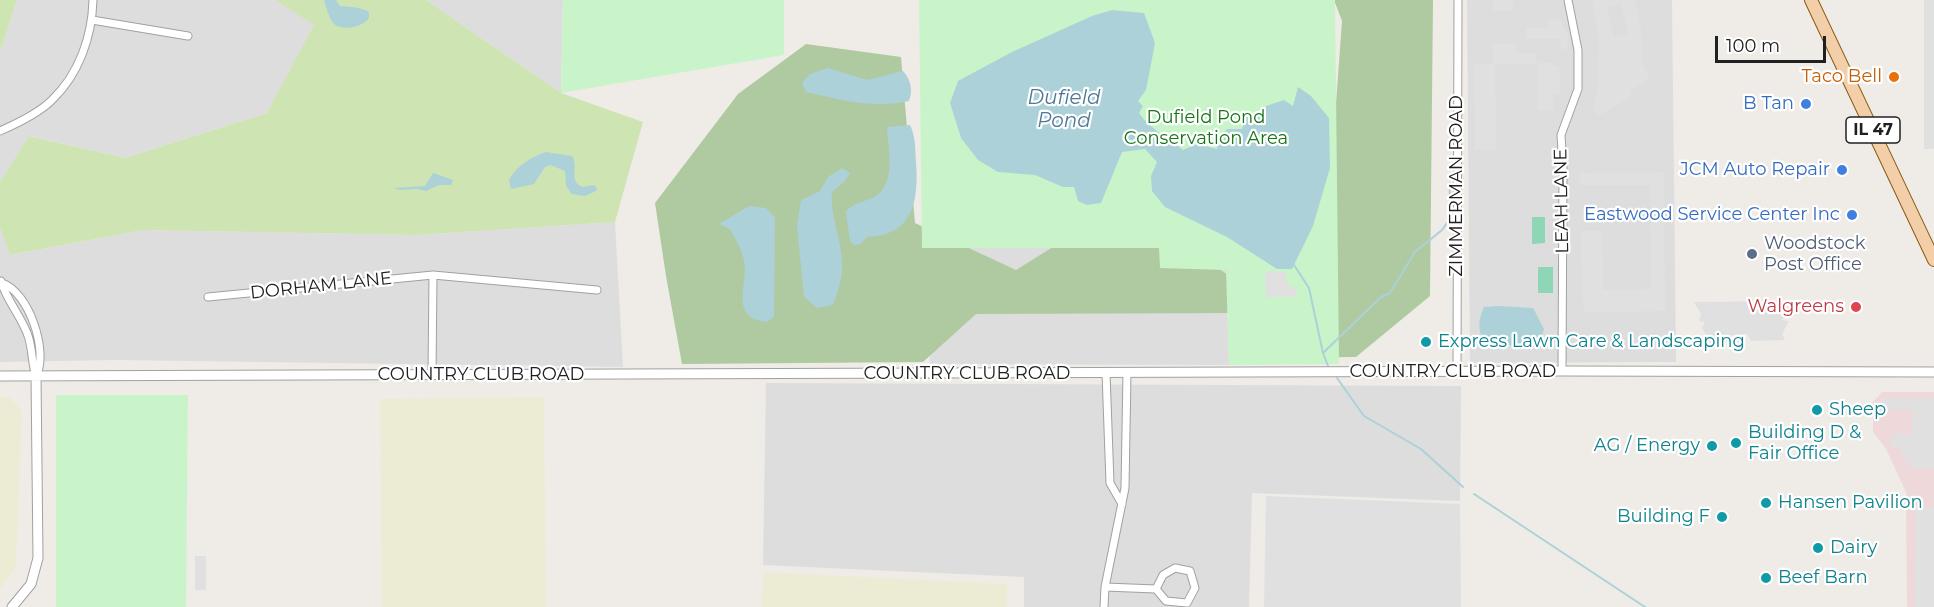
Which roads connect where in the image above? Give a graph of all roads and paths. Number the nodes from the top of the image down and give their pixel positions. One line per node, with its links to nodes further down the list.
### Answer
1 (93, 0): 5 (street)
2 (1458, 0): 16 (street, ZIMMERMAN ROAD)
3 (1568, 0): 15 (street, LEAH LANE)
4 (1811, 0): 8 (main road, IL 47)
5 (92, 20): 6 (street); 7 (street)
6 (188, 36)
7 (0, 131)
8 (1934, 260)
9 (433, 275): 11 (street, DORHAM LANE); 12 (street, DORHAM LANE); 20 (street)
10 (1, 281): 13 (street); 14 (street)
11 (597, 291)
12 (208, 297)
13 (26, 307): 14 (street); 22 (street)
14 (17, 312): 22 (street)
15 (1562, 371): 16 (street, COUNTRY CLUB ROAD); 17 (street, COUNTRY CLUB ROAD)
16 (1457, 372): 19 (street, COUNTRY CLUB ROAD)
17 (1934, 372)
18 (1106, 373): 19 (street, COUNTRY CLUB ROAD); 20 (street, COUNTRY CLUB ROAD); 23 (street)
19 (1127, 373): 23 (street)
20 (432, 375): 22 (street, COUNTRY CLUB ROAD)
21 (0, 376): 22 (street, COUNTRY CLUB ROAD)
22 (36, 376): 26 (street)
23 (1122, 504): 24 (street)
24 (1105, 587): 25 (street); 28 (street)
25 (1156, 589): 25 (street)
26 (21, 602): 27 (street)
27 (12, 607)
28 (1104, 607)

